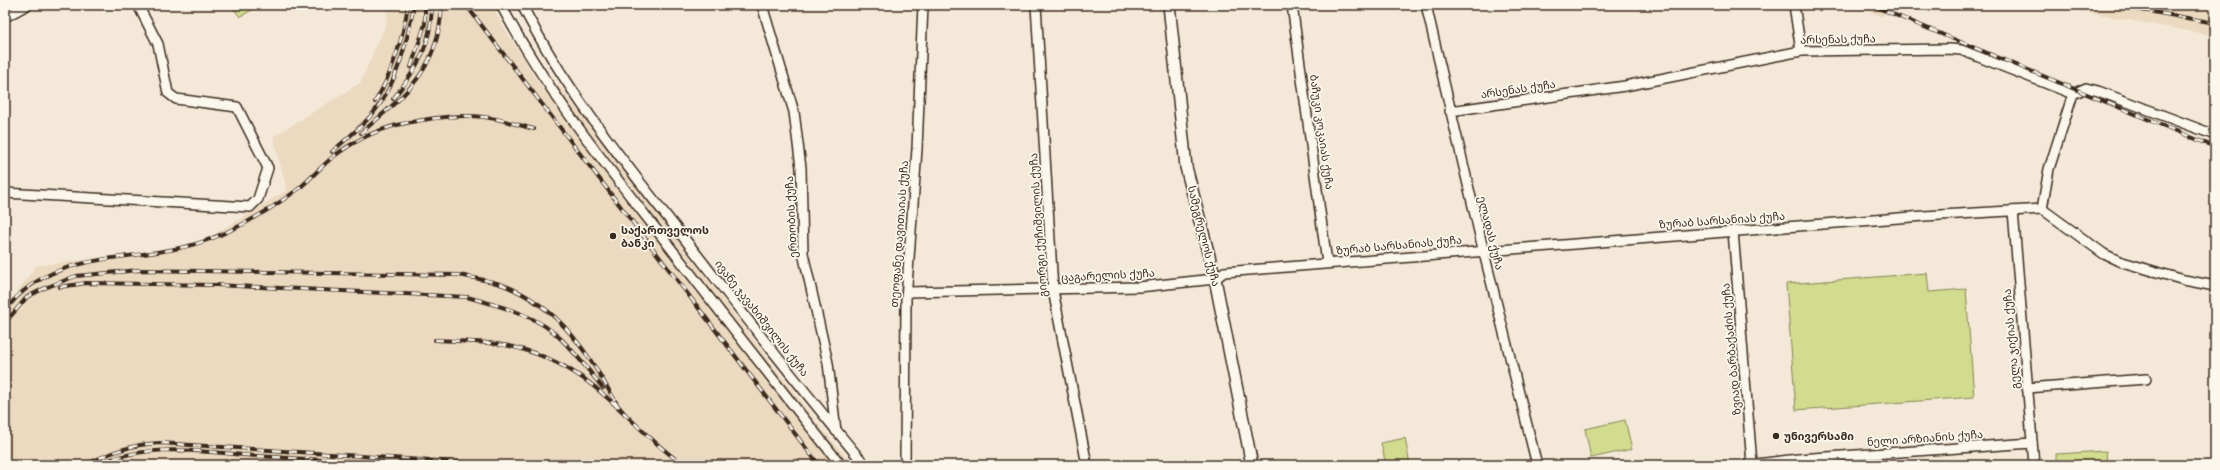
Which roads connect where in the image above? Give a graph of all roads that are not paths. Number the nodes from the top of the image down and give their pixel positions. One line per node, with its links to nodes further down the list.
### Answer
1 (27, 5): 12 (street)
2 (138, 5): 17 (street)
3 (501, 5): 32 (street)
4 (522, 5): 29 (street, ივანე ჯავახიშვილის ქუჩა)
5 (762, 5): 29 (street, ერთობის ქუჩა)
6 (923, 5): 26 (street, თეოფანე დავითაიას ქუჩა)
7 (1036, 5): 25 (street, გიორგი ქუჩიშვილის ქუჩა)
8 (1169, 5): 23 (main road, სამეგრელოს ქუჩა)
9 (1292, 5): 22 (street, ბაჩუკი კოკაიას ქუჩა)
10 (1426, 5): 15 (street, ელადას ქუჩა)
11 (1794, 5): 13 (street)
12 (5, 17)
13 (1802, 50): 14 (street, არსენას ქუჩა); 15 (street, არსენას ქუჩა)
14 (2073, 94): 16 (street); 18 (street)
15 (1450, 111): 21 (street, ელადას ქუჩა)
16 (2215, 135)
17 (5, 193)
18 (2042, 209): 19 (street, ზურაბ სარსანიას ქუჩა); 24 (street)
19 (2013, 211): 20 (street, ზურაბ სარსანიას ქუჩა); 28 (street, გელა ჯიქიას ქუჩა)
20 (1733, 231): 21 (street, ზურაბ სარსანიას ქუჩა); 38 (street, ზვიად ბარბაქაძის ქუჩა)
21 (1483, 249): 22 (street, ზურაბ სარსანიას ქუჩა); 37 (street, ელადას ქუჩა)
22 (1327, 263): 23 (street, ზურაბ სარსანიას ქუჩა)
23 (1215, 279): 25 (street, ცაგარელის ქუჩა); 36 (main road, სამეგრელოს ქუჩა)
24 (2215, 286)
25 (1053, 290): 26 (street, ცაგარელის ქუჩა); 35 (street, გიორგი ქუჩიშვილის ქუჩა)
26 (907, 292): 34 (street, თეოფანე დავითაიას ქუჩა)
27 (2146, 379): 28 (street)
28 (2027, 388): 30 (street, გელა ჯიქიას ქუჩა)
29 (836, 431): 33 (street, ივანე ჯავახიშვილის ქუჩა)
30 (2032, 443): 31 (street, ნელი არზიანის ქუჩა); 39 (street, გელა ჯიქიას ქუჩა)
31 (1798, 462): 38 (street, ნელი არზიანის ქუჩა)
32 (841, 465)
33 (865, 465)
34 (905, 465)
35 (1087, 465)
36 (1252, 465)
37 (1537, 465)
38 (1750, 465)
39 (2034, 465)

